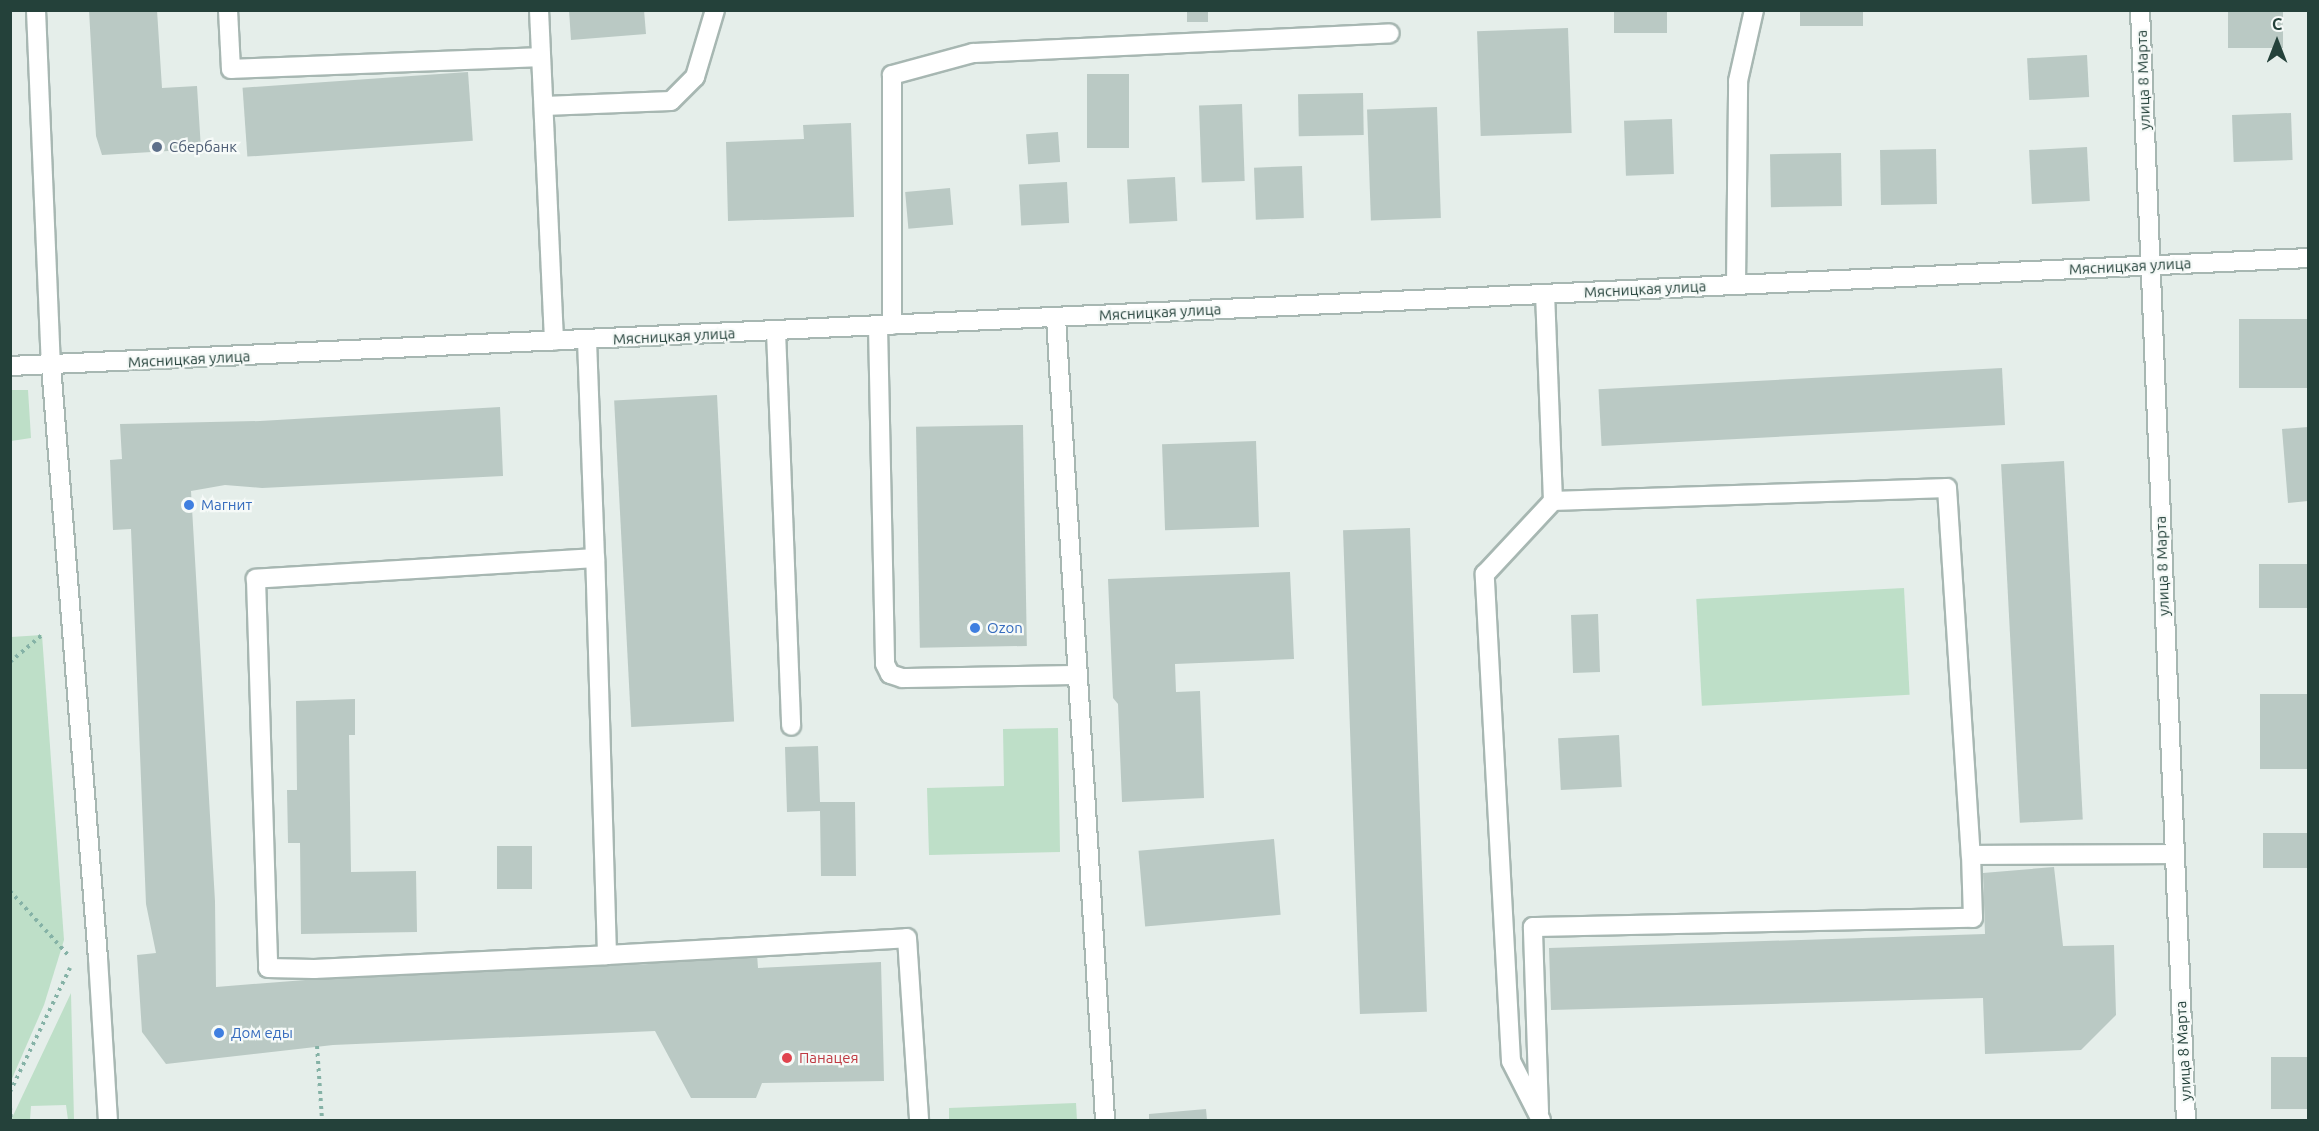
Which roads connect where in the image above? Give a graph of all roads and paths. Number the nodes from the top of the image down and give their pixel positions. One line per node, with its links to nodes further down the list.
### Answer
1 (36, 10): 19 (street)
2 (228, 10): 8 (street)
3 (539, 10): 8 (street)
4 (715, 10): 9 (street)
5 (1754, 10): 12 (street)
6 (2140, 10): 11 (street, улица 8 Марта)
7 (1389, 33): 15 (street)
8 (541, 57): 9 (street)
9 (544, 106): 18 (street)
10 (2308, 258): 11 (street, Мясницкая улица)
11 (2151, 265): 12 (street, Мясницкая улица); 27 (street, улица 8 Марта)
12 (1736, 285): 13 (street, Мясницкая улица)
13 (1545, 294): 14 (street, Мясницкая улица); 21 (street)
14 (1056, 318): 15 (street, Мясницкая улица); 25 (street)
15 (885, 326): 16 (street, Мясницкая улица); 25 (street)
16 (776, 331): 17 (street, Мясницкая улица); 26 (street)
17 (587, 340): 18 (street, Мясницкая улица); 22 (street)
18 (554, 341): 19 (street, Мясницкая улица)
19 (51, 365): 20 (street, Мясницкая улица); 36 (street)
20 (10, 366)
21 (1553, 501): 28 (street); 34 (street)
22 (595, 558): 30 (street); 30 (street)
23 (42, 635): 24 (path)
24 (10, 662)
25 (1078, 675): 39 (street)
26 (791, 726)
27 (2174, 854): 28 (street); 40 (street, улица 8 Марта)
28 (1971, 855): 34 (street)
29 (10, 891): 31 (path)
30 (608, 955): 38 (street)
31 (73, 961)
32 (317, 1046): 37 (path)
33 (10, 1107): 35 (path)
34 (1540, 1118)
35 (11, 1120)
36 (108, 1120)
37 (322, 1120)
38 (918, 1120)
39 (1105, 1120)
40 (2186, 1120)

